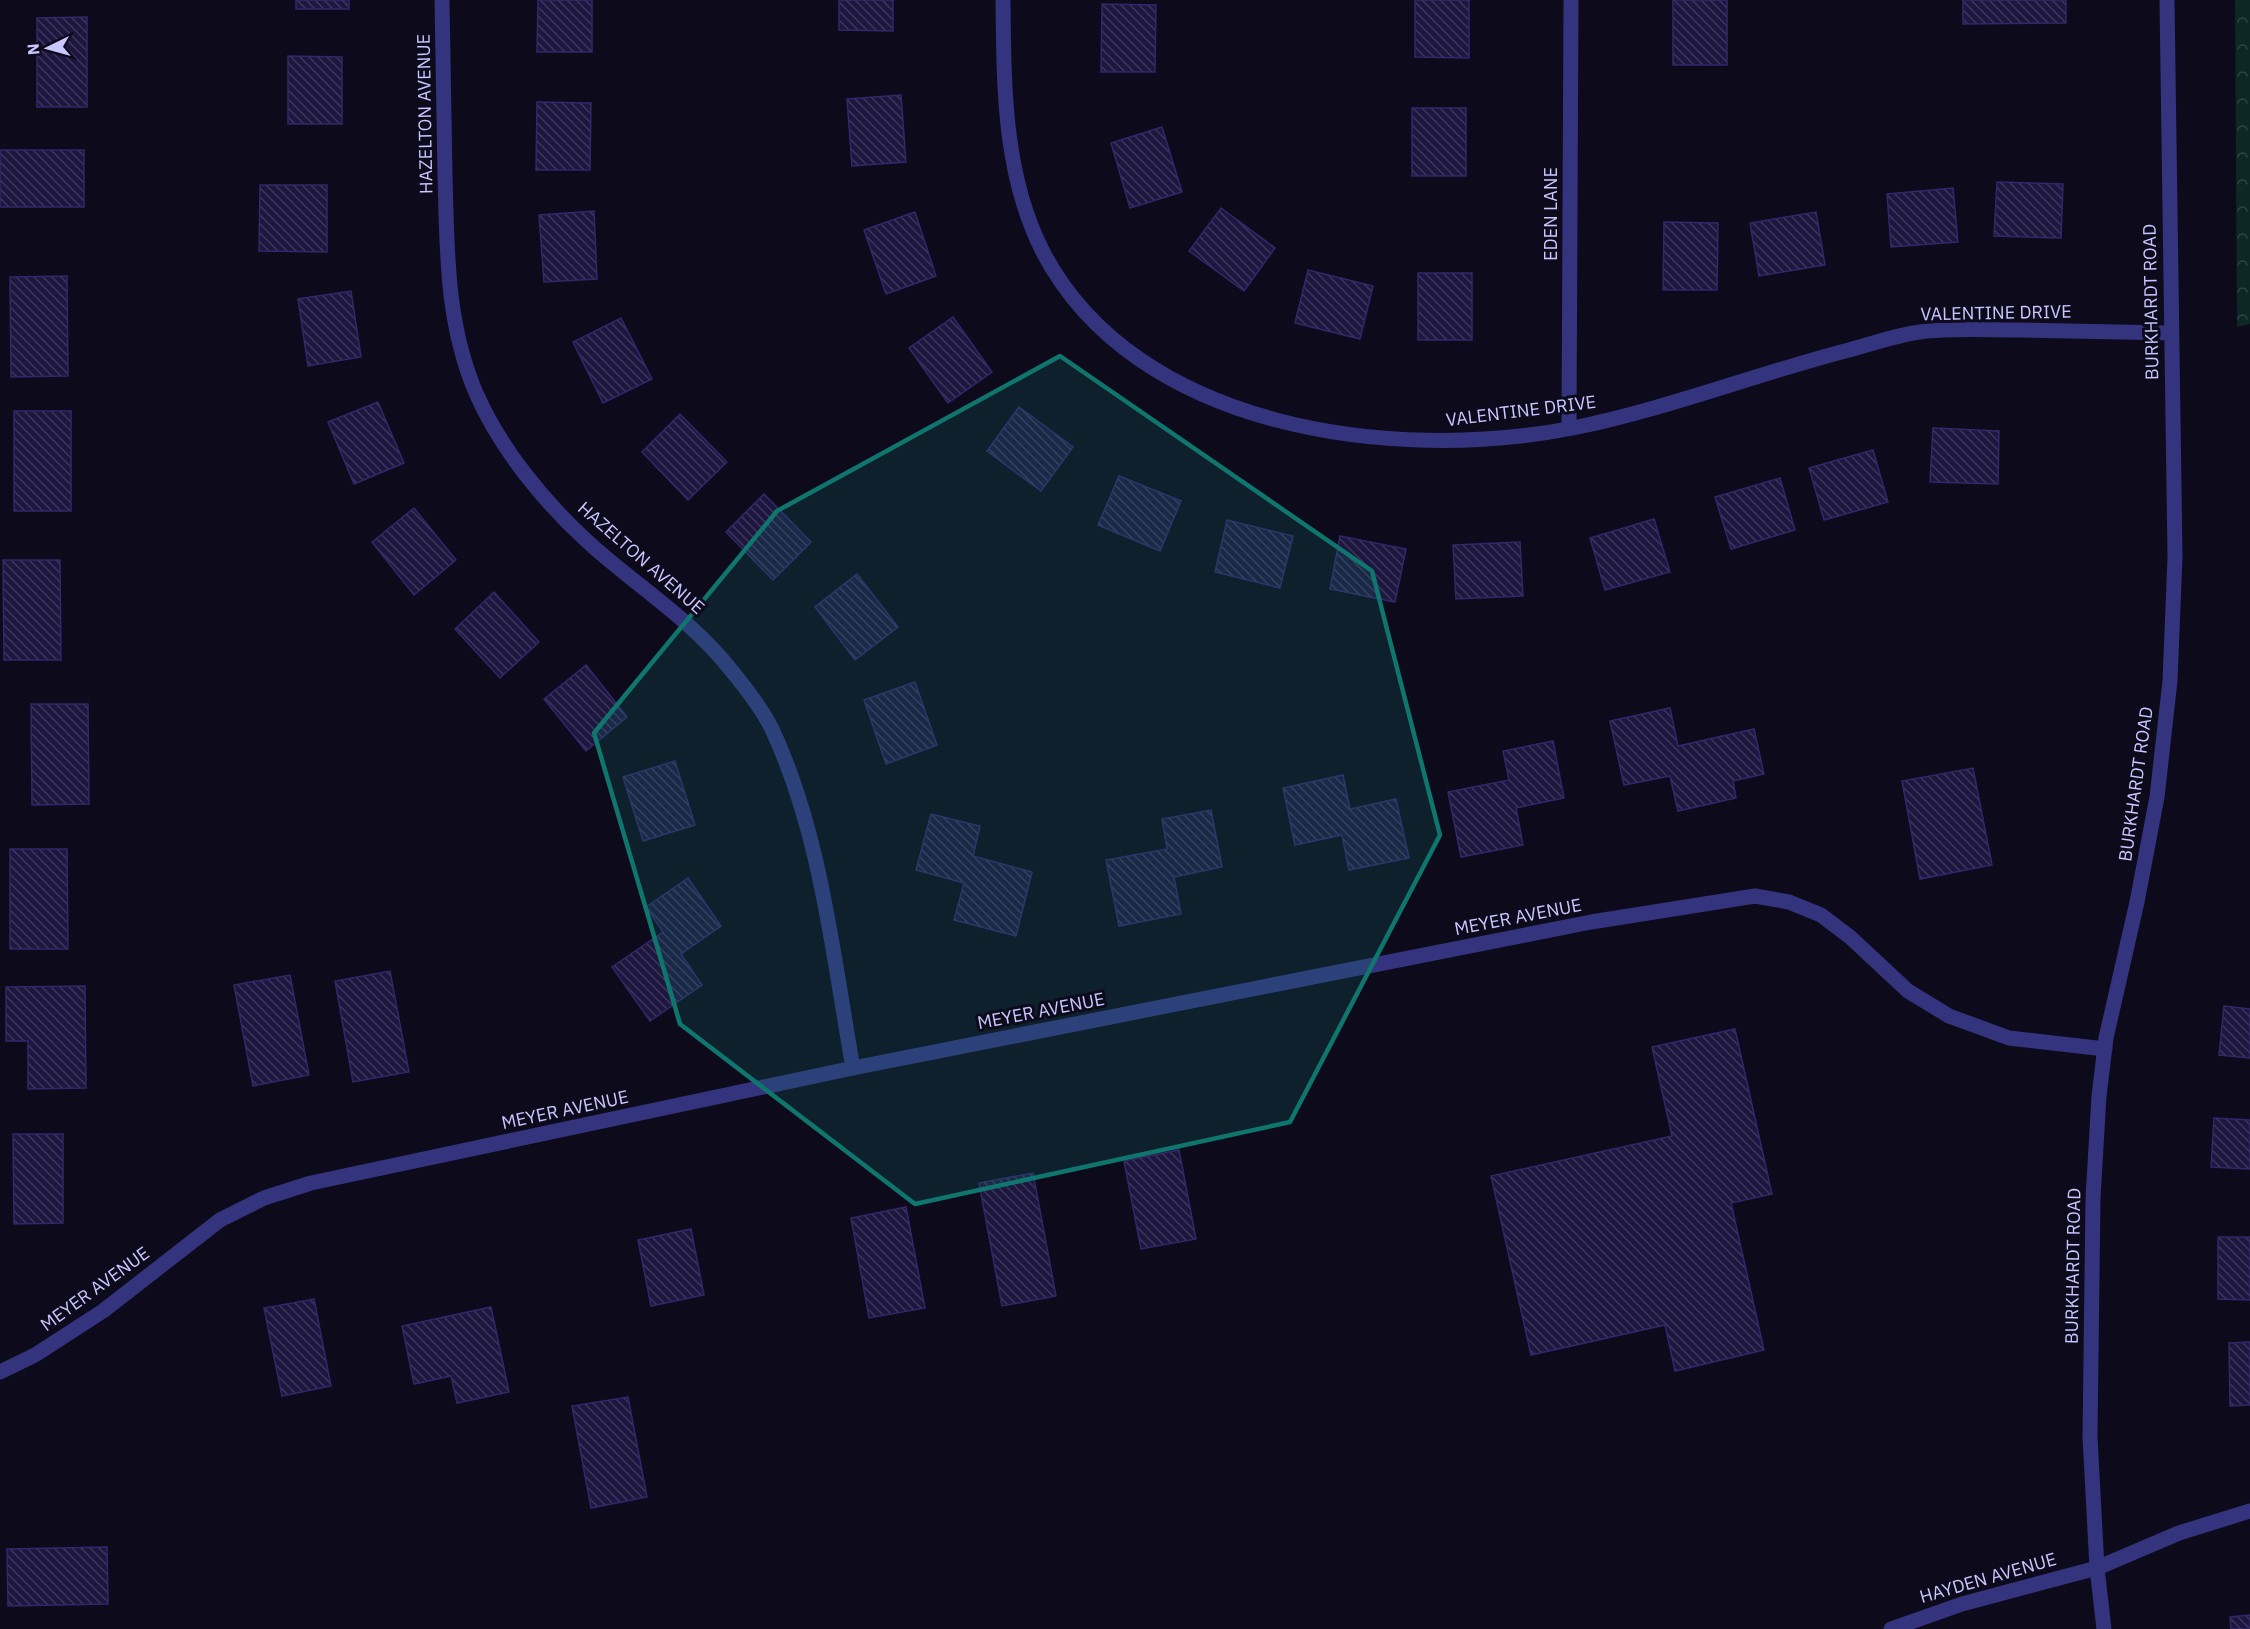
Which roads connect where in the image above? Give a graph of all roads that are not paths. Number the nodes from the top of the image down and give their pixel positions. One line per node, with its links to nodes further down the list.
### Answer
1 (442, 0): 8 (street, HAZELTON AVENUE)
2 (1004, 0): 6 (street, VALENTINE DRIVE)
3 (1572, 0): 6 (street, EDEN LANE)
4 (2167, 0): 5 (street, BURKHARDT ROAD)
5 (2170, 333): 6 (street, VALENTINE DRIVE); 7 (street, BURKHARDT ROAD)
6 (1569, 428)
7 (2105, 1049): 8 (street, MEYER AVENUE); 11 (street, BURKHARDT ROAD)
8 (853, 1068): 9 (street, MEYER AVENUE)
9 (0, 1372)
10 (2250, 1511): 11 (street, HAYDEN AVENUE)
11 (2097, 1568): 12 (street, HAYDEN AVENUE); 13 (street, BURKHARDT ROAD)
12 (1891, 1629)
13 (2104, 1629)

